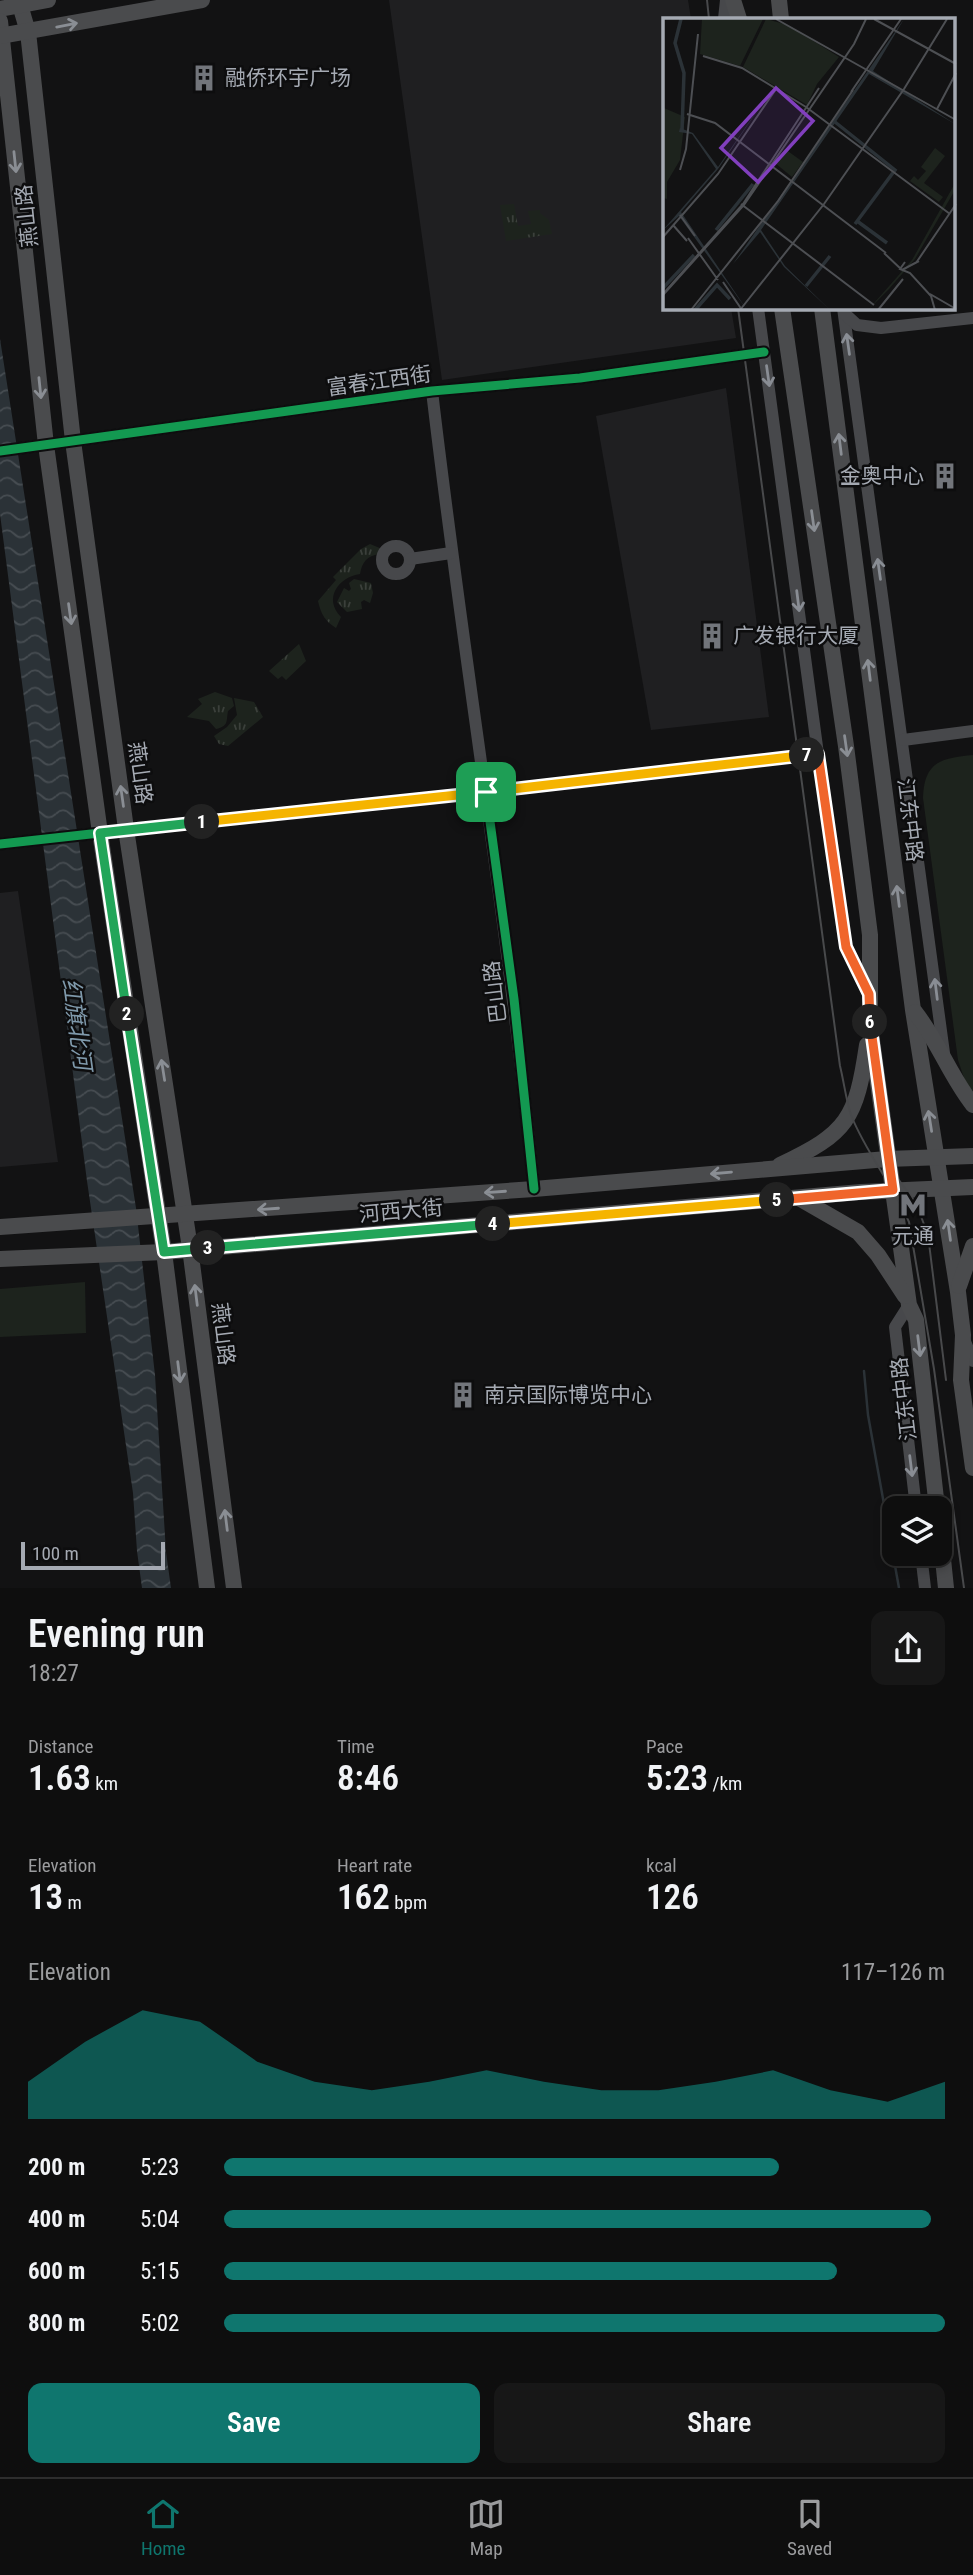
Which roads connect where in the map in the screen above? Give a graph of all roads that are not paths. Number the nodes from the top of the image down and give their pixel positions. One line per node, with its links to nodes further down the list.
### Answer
1 (48, 0): 5 (main road)
2 (202, 0): 10 (main road, one-way to 2)
3 (726, 0): 7 (street)
4 (733, 0): 8 (main road)
5 (20, 5): 6 (main road); 10 (main road, 燕山路)
6 (0, 9)
7 (724, 18)
8 (739, 18)
9 (1, 31): 10 (main road); 19 (main road, 燕山路, one-way to 19)
10 (28, 32): 18 (main road, 燕山路)
11 (758, 310): 16 (street, 江东中路)
12 (782, 310): 30 (main road, 江东中路, one-way to 30)
13 (822, 310): 31 (main road, 江东中路, one-way to 13)
14 (843, 311): 15 (street); 24 (street, 江东中路, one-way to 14)
15 (973, 318)
16 (764, 352): 17 (street, 富春江西街); 25 (street, 江东中路, one-way to 25)
17 (432, 391): 18 (street, 富春江西街); 21 (street, 巴山路)
18 (73, 441): 19 (street, 富春江西街); 27 (main road, 燕山路, one-way to 18)
19 (46, 445): 20 (street, 富春江西街); 28 (main road, 燕山路, one-way to 28)
20 (0, 451)
21 (451, 553): 22 (street); 26 (street, 巴山路)
22 (410, 559)
23 (973, 731): 24 (street)
24 (903, 740): 33 (street, 江东中路, one-way to 24)
25 (818, 754): 26 (street); 30 (street, 江东中路)
26 (486, 792): 27 (street); 41 (street, 巴山路)
27 (127, 830): 28 (street); 44 (main road, 燕山路, one-way to 27)
28 (100, 833): 29 (street); 45 (main road, 燕山路)
29 (0, 844)
30 (869, 994): 32 (main road, 江东中路)
31 (913, 1010): 33 (main road); 36 (main road, 江东中路, one-way to 31)
32 (870, 1026): 37 (main road, 江东中路); 38 (main road)
33 (944, 1056): 34 (main road)
34 (973, 1105)
35 (973, 1156): 36 (main road, 河西大街)
36 (936, 1158): 37 (main road, 河西大街); 40 (main road, 江东中路)
37 (887, 1159): 38 (main road, 河西大街); 42 (main road, 江东中路)
38 (771, 1169): 41 (main road, 河西大街, one-way to 41)
39 (973, 1187): 40 (main road, 河西大街)
40 (942, 1188): 42 (main road, 河西大街); 51 (main road, 江东中路, one-way to 40)
41 (534, 1189): 44 (main road, 河西大街, one-way to 44)
42 (893, 1190): 43 (main road, 河西大街); 52 (main road, 江东中路)
43 (799, 1198): 48 (main road, 河西大街); 52 (main road)
44 (185, 1215): 45 (main road, 河西大街); 48 (main road, 燕山路)
45 (158, 1217): 46 (main road, 河西大街); 49 (main road, 燕山路)
46 (0, 1227)
47 (973, 1246): 51 (main road)
48 (191, 1250): 49 (main road, 河西大街); 61 (main road, 燕山路, one-way to 48)
49 (164, 1252): 50 (main road, 河西大街); 60 (main road, 燕山路, one-way to 60)
50 (0, 1259)
51 (958, 1292): 53 (main road, 江东中路)
52 (909, 1303): 56 (street, one-way to 56); 57 (main road, 江东中路, one-way to 57)
53 (963, 1335): 54 (street, 江东中路); 55 (main road, 江东中路)
54 (973, 1361)
55 (973, 1468)
56 (915, 1496)
57 (936, 1496)
58 (922, 1566): 62 (street)
59 (944, 1566): 63 (main road)
60 (208, 1588)
61 (234, 1588)
62 (925, 1588)
63 (946, 1588)

